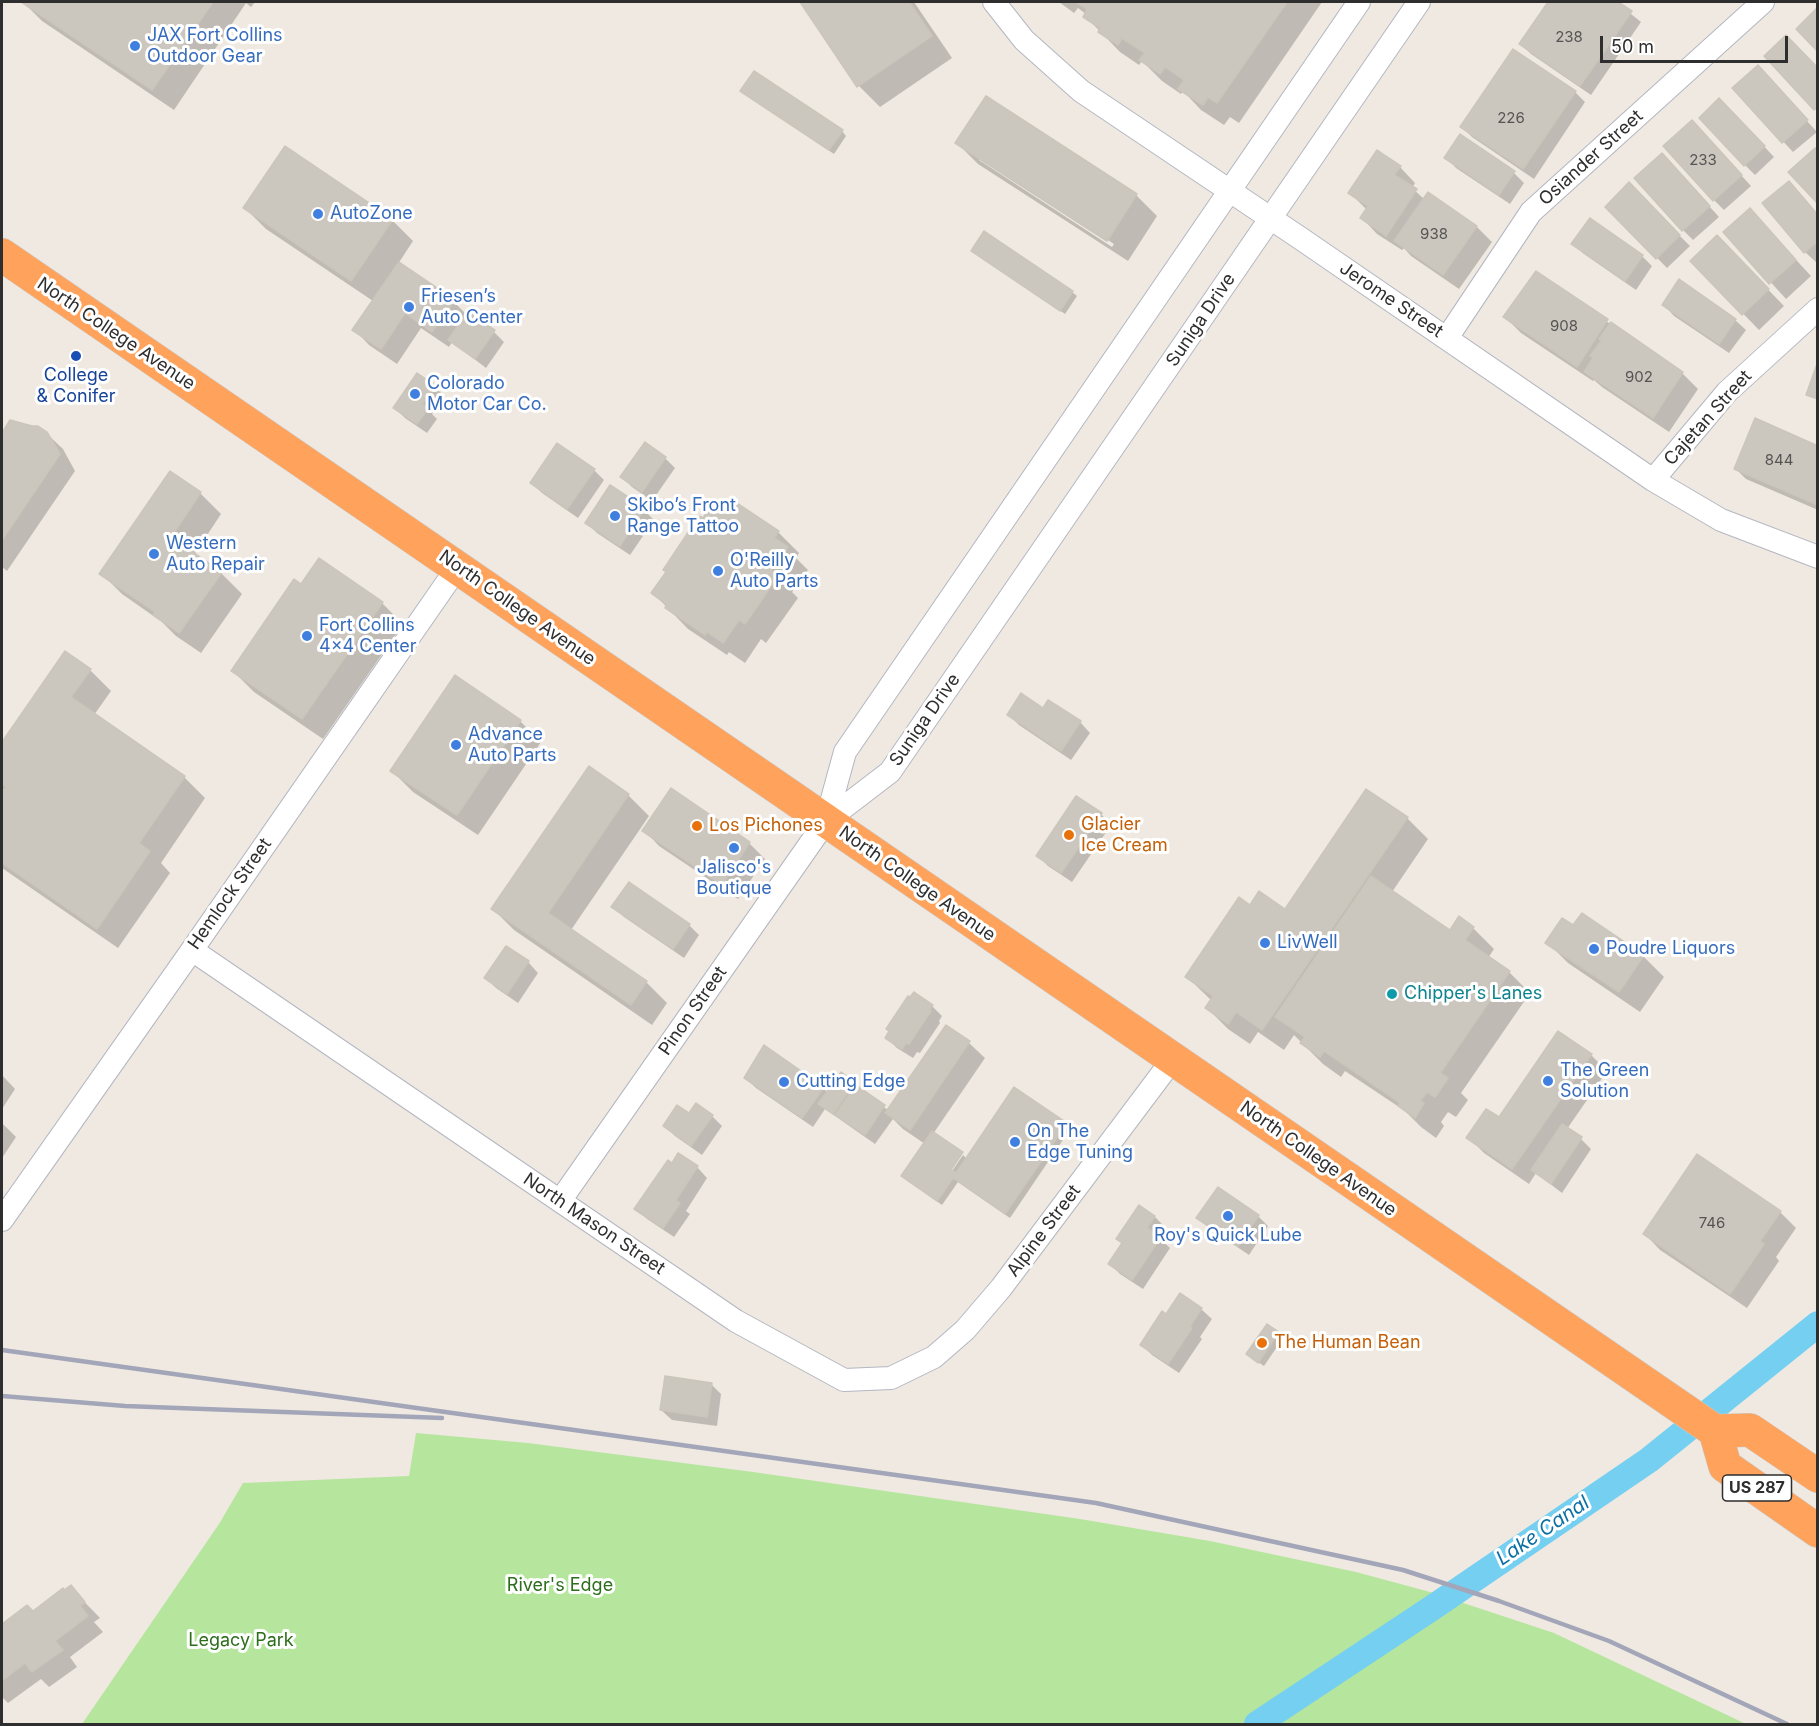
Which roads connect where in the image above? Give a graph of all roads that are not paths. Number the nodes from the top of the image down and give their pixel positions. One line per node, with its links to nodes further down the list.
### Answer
1 (994, 2): 5 (street, Jerome Street)
2 (1359, 2): 5 (street)
3 (1419, 2): 6 (street, Suniga Drive)
4 (1763, 2): 9 (street, Osiander Street)
5 (1229, 190): 6 (street, Jerome Street); 13 (street)
6 (1270, 218): 9 (street, Jerome Street); 13 (street, Suniga Drive)
7 (2, 255): 12 (highway, North College Avenue)
8 (1818, 309): 10 (street, Cajetan Street)
9 (1447, 338): 10 (street, Jerome Street)
10 (1653, 480): 11 (street, Jerome Street)
11 (1818, 557)
12 (457, 568): 13 (highway, North College Avenue); 14 (street, Hemlock Street)
13 (826, 821): 15 (highway, North College Avenue); 16 (street, Pinon Street)
14 (192, 950): 16 (street, North Mason Street); 17 (street, Hemlock Street)
15 (1173, 1059): 18 (street, Alpine Street); 19 (highway, North College Avenue)
16 (560, 1201): 18 (street, North Mason Street)
17 (2, 1220)
18 (1001, 1288)
19 (1715, 1431): 20 (highway, US 287); 21 (highway, US 287)
20 (1818, 1476)
21 (1818, 1531)

